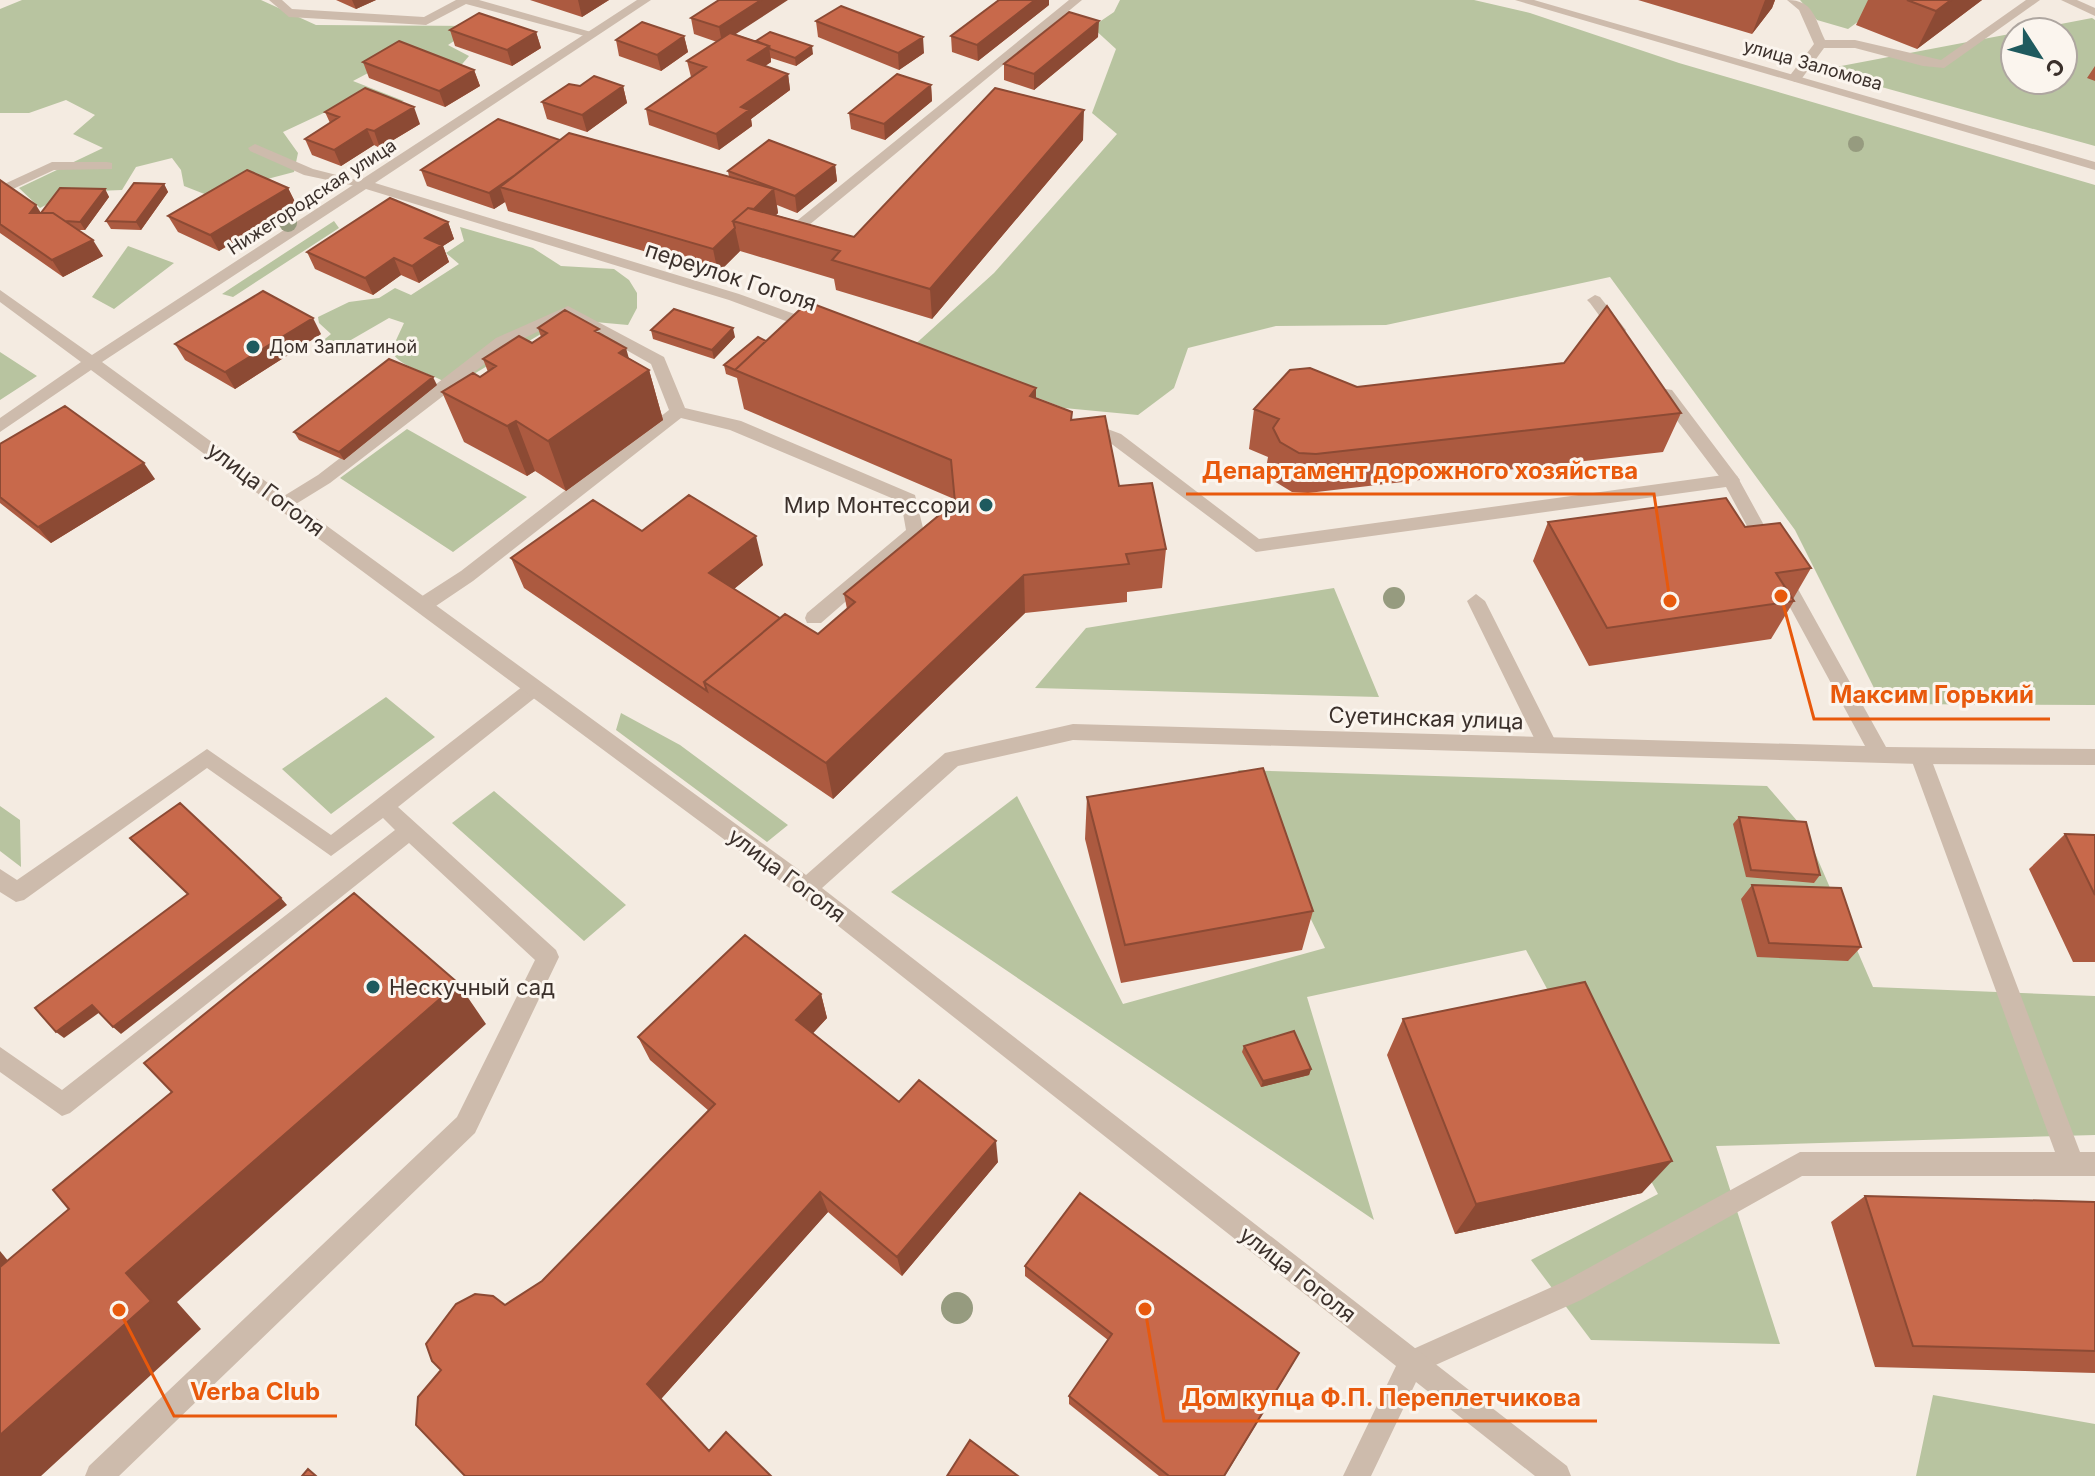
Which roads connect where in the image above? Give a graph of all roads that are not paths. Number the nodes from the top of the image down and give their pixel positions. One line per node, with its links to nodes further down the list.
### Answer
1 (275, 0): 9 (street)
2 (645, 0): 9 (street, Нижегородская улица)
3 (1076, 0): 17 (street)
4 (1521, 0): 11 (street, улица Заломова)
5 (1793, 0): 10 (street)
6 (2034, 0): 10 (street)
7 (2067, 0): 8 (street)
8 (2095, 12)
9 (592, 34): 15 (street, Нижегородская улица)
10 (1820, 44): 11 (street)
11 (1795, 78): 14 (street, улица Заломова)
12 (255, 148): 15 (street, переулок Гоголя)
13 (107, 166): 16 (street)
14 (2095, 166)
15 (365, 184): 20 (street, переулок Гоголя); 22 (street, Нижегородская улица)
16 (0, 191)
17 (798, 227)
18 (0, 295): 22 (street, улица Гоголя)
19 (1595, 300): 21 (street)
20 (837, 335)
21 (1631, 348)
22 (92, 361): 26 (street, Нижегородская улица); 28 (street, улица Гоголя)
23 (1659, 384): 27 (street)
24 (678, 412): 28 (street); 30 (street); 31 (street)
25 (1071, 421): 27 (street)
26 (0, 426)
27 (1731, 480): 34 (street)
28 (285, 503): 30 (street, улица Гоголя)
29 (1476, 601): 33 (street)
30 (423, 605): 32 (street, улица Гоголя)
31 (814, 618)
32 (534, 688): 37 (street); 40 (street, улица Гоголя)
33 (1548, 746): 34 (street, Суетинская улица); 40 (street, Суетинская улица)
34 (1880, 755): 35 (street, Суетинская улица)
35 (1920, 756): 36 (street, Суетинская улица); 42 (street)
36 (2095, 757)
37 (384, 807): 38 (street); 39 (street)
38 (409, 831): 41 (street); 44 (street)
39 (0, 878)
40 (807, 888): 43 (street, улица Гоголя)
41 (0, 1058)
42 (2084, 1164): 43 (street)
43 (1411, 1363): 45 (street); 46 (street, улица Гоголя)
44 (99, 1476)
45 (1357, 1476)
46 (1557, 1476)

